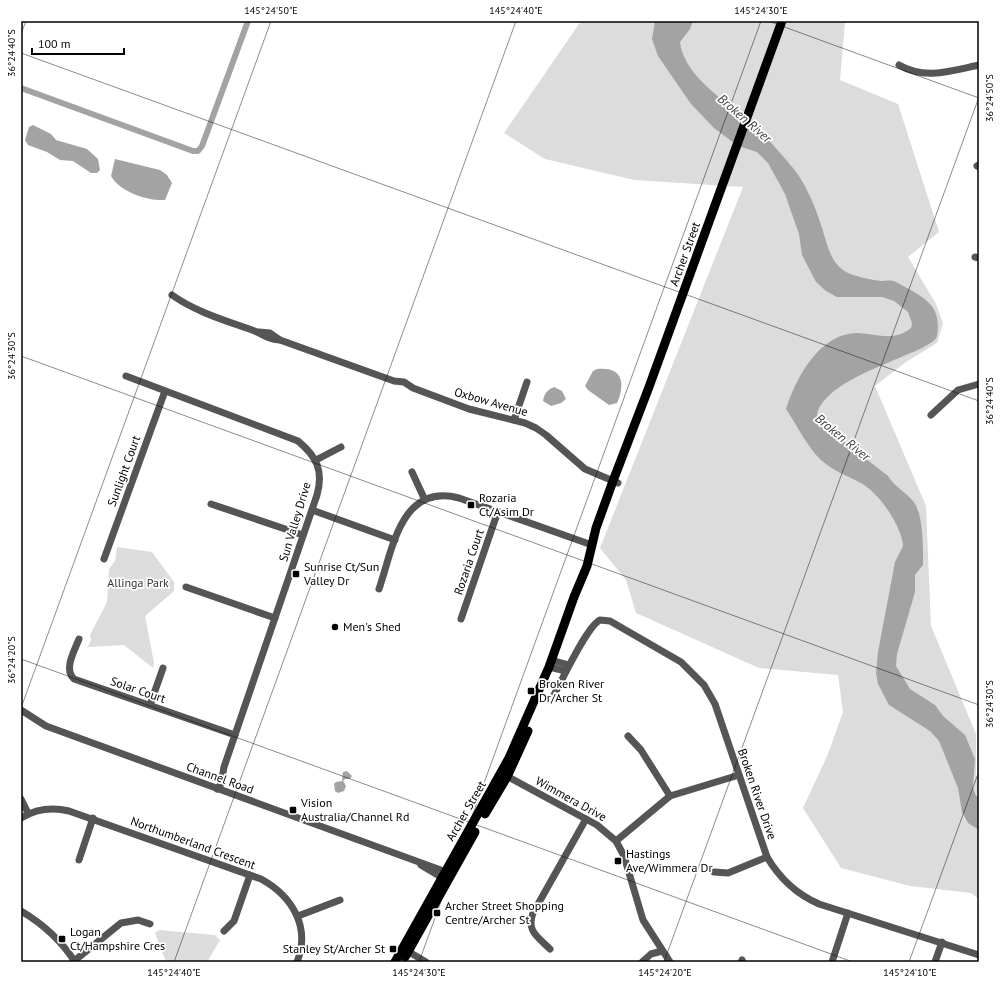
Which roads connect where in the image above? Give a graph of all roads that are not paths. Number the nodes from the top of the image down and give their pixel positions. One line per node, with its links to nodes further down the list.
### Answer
1 (782, 21): 14 (main road, Archer Street)
2 (899, 65): 3 (street)
3 (979, 65)
4 (172, 295): 10 (street, Oxbow Avenue)
5 (126, 376): 8 (street, Sun Valley Drive)
6 (527, 382): 10 (street)
7 (979, 384): 9 (street)
8 (165, 391): 12 (street, Sun Valley Drive); 22 (street, Sunlight Court)
9 (931, 415)
10 (514, 420): 14 (street, Oxbow Avenue)
11 (341, 447): 12 (street)
12 (316, 460): 17 (street, Sun Valley Drive)
13 (412, 472): 15 (street)
14 (616, 482): 21 (main road, Archer Street)
15 (424, 498): 18 (street); 20 (street)
16 (212, 504): 19 (street)
17 (312, 510): 19 (street, Sun Valley Drive); 20 (street)
18 (498, 511): 21 (street); 26 (street, Rozaria Court)
19 (303, 535): 25 (street, Sun Valley Drive)
20 (396, 540): 24 (street)
21 (593, 544): 28 (main road, Archer Street)
22 (104, 559)
23 (186, 587): 25 (street)
24 (379, 589)
25 (275, 618): 34 (street, Sun Valley Drive)
26 (461, 619)
27 (79, 639): 32 (street, Solar Court)
28 (550, 664): 30 (street); 36 (main road, Archer Street)
29 (163, 668): 32 (street)
30 (568, 668): 31 (street); 37 (street, Broken River Drive)
31 (553, 697)
32 (150, 705): 34 (street, Solar Court)
33 (21, 710): 38 (street, Channel Road)
34 (235, 735): 38 (street, Sun Valley Drive)
35 (628, 736): 39 (street)
36 (504, 775): 44 (street, Wimmera Drive); 50 (main road, Archer Street)
37 (739, 775): 39 (street); 46 (street, Broken River Drive)
38 (217, 789): 50 (street, Channel Road)
39 (670, 796): 45 (street)
40 (21, 799): 41 (street)
41 (28, 813): 42 (street, Northumberland Crescent); 43 (street, Northumberland Crescent)
42 (21, 818)
43 (93, 818): 47 (street); 49 (street, Northumberland Crescent)
44 (586, 819): 45 (street, Wimmera Drive); 58 (street)
45 (616, 841): 60 (street, Wimmera Drive)
46 (767, 857): 48 (street); 53 (street, Broken River Drive)
47 (79, 860)
48 (714, 872)
49 (250, 875): 54 (street, Northumberland Crescent); 56 (street)
50 (446, 876): 59 (main road, Archer Street)
51 (340, 900): 54 (street)
52 (21, 911): 62 (street)
53 (848, 913): 57 (street, Broken River Drive); 69 (street)
54 (298, 916): 63 (street, Northumberland Crescent)
55 (150, 924): 62 (street)
56 (224, 931)
57 (942, 942): 61 (street, Broken River Drive); 70 (street)
58 (550, 949)
59 (405, 950): 64 (main road, Archer Street); 65 (main road, Archer Street); 66 (street)
60 (662, 951): 67 (street); 68 (street, Wimmera Drive)
61 (979, 954)
62 (74, 961)
63 (297, 962)
64 (395, 962)
65 (402, 962)
66 (426, 962)
67 (642, 962)
68 (670, 962)
69 (832, 962)
70 (935, 962)

